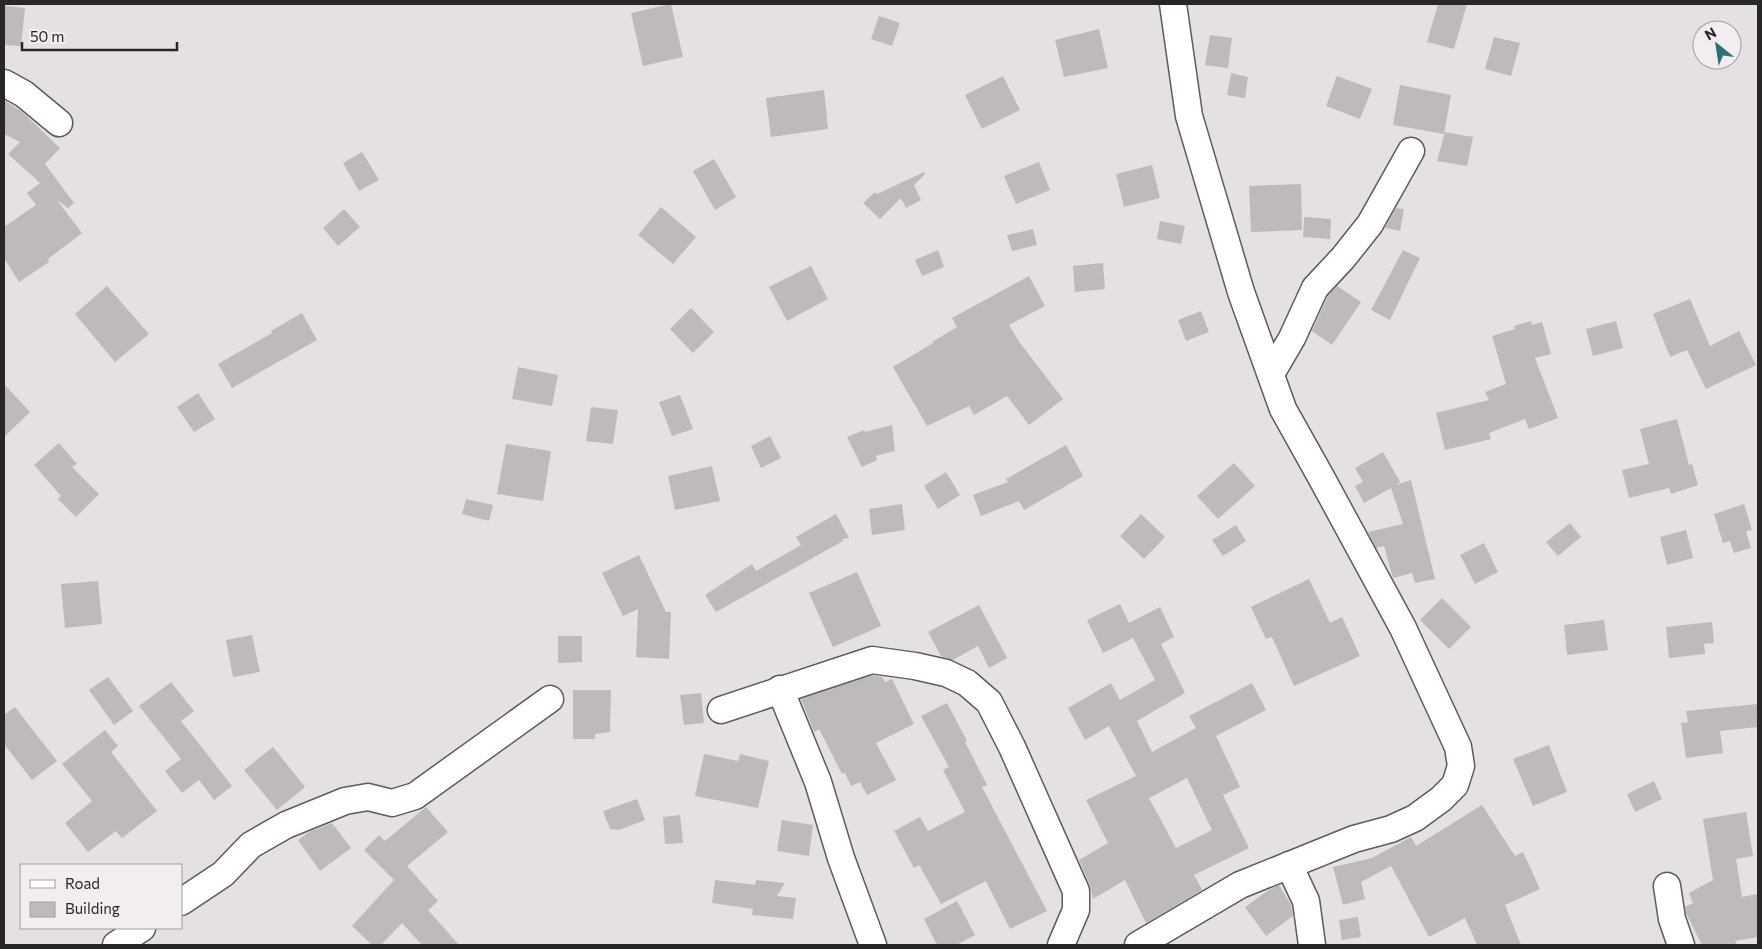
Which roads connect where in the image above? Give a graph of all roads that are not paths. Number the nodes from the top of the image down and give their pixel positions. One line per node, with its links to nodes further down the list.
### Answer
1 (1173, 4): 5 (street)
2 (4, 83): 3 (street)
3 (59, 123)
4 (1411, 151): 5 (street)
5 (1271, 374): 9 (street)
6 (780, 689): 8 (street); 14 (street); 15 (street)
7 (550, 699): 11 (street)
8 (721, 710)
9 (1289, 865): 16 (street); 17 (street)
10 (1667, 886): 18 (street)
11 (182, 901)
12 (140, 929): 13 (street)
13 (116, 945)
14 (874, 945)
15 (1061, 945)
16 (1138, 945)
17 (1312, 945)
18 (1681, 945)

